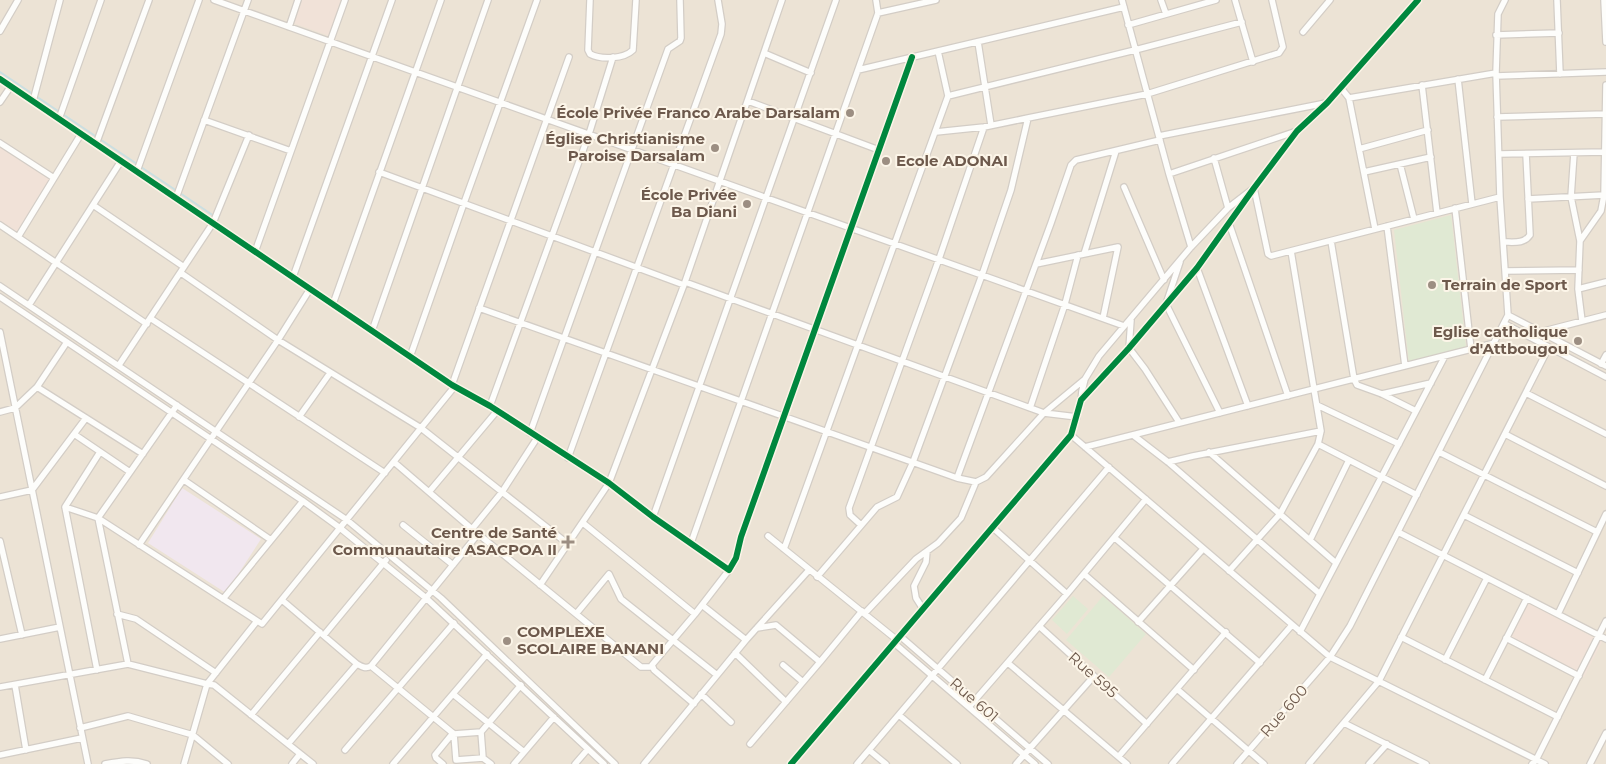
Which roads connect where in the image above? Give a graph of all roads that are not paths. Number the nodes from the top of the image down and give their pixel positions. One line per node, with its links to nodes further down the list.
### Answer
1 (18, 0): 40 (street)
2 (60, 0): 72 (street)
3 (101, 0): 80 (street)
4 (149, 0): 95 (street)
5 (198, 0): 111 (street)
6 (214, 0): 34 (street)
7 (248, 0): 34 (street)
8 (298, 0): 39 (street)
9 (345, 0): 44 (street)
10 (392, 0): 50 (street)
11 (441, 0): 56 (street)
12 (488, 0): 66 (street)
13 (537, 0): 75 (street)
14 (590, 0): 52 (street)
15 (636, 0): 52 (street)
16 (680, 0): 96 (street)
17 (718, 0): 109 (street)
18 (782, 0): 49 (street)
19 (836, 0): 58 (street)
20 (876, 0): 35 (street)
21 (936, 0): 35 (street)
22 (1122, 0): 33 (street)
23 (1161, 0): 36 (street)
24 (1216, 0): 32 (street)
25 (1235, 0): 37 (street)
26 (1272, 0): 54 (street)
27 (1330, 0): 41 (street)
28 (1418, 0): 68 (street)
29 (1505, 0): 43 (street)
30 (1557, 0): 42 (street)
31 (1604, 0): 46 (street)
32 (1201, 2): 36 (street)
33 (1124, 7): 38 (street); 45 (street)
34 (244, 11): 39 (street); 83 (street)
35 (878, 13): 55 (street)
36 (1166, 14): 38 (street)
37 (1242, 22): 47 (street); 54 (street)
38 (1128, 24): 47 (street)
39 (288, 27): 44 (street)
40 (0, 31)
41 (1303, 32)
42 (1559, 33): 43 (street); 60 (street)
43 (1496, 35): 59 (street)
44 (330, 42): 50 (street); 99 (street)
45 (978, 42): 48 (street); 67 (street)
46 (1606, 42)
47 (1135, 50): 67 (street); 69 (street)
48 (938, 51): 53 (street); 70 (street)
49 (764, 53): 58 (street); 73 (street)
50 (372, 56): 56 (street); 163 (street)
51 (569, 57): 81 (street)
52 (613, 57): 90 (street)
53 (912, 57): 55 (street); 98 (street)
54 (1253, 62): 69 (street)
55 (858, 70): 91 (street)
56 (415, 72): 66 (street); 112 (street)
57 (1606, 72): 60 (street)
58 (810, 73): 82 (street)
59 (1496, 74): 60 (street); 62 (street); 78 (street)
60 (1560, 74)
61 (0, 79): 65 (street)
62 (1458, 79): 63 (street); 127 (street)
63 (1422, 85): 71 (street); 86 (street)
64 (1606, 85): 77 (street)
65 (11, 86): 72 (street); 74 (street)
66 (458, 87): 75 (street); 118 (street)
67 (986, 87): 70 (street); 84 (street)
68 (1341, 88): 71 (street); 76 (street)
69 (1147, 94): 79 (street); 93 (street)
70 (948, 96): 88 (street)
71 (1349, 98): 97 (street)
72 (33, 101): 80 (street)
73 (748, 101): 82 (street); 116 (street)
74 (0, 102)
75 (500, 102): 81 (street); 126 (street)
76 (1327, 103): 87 (street); 93 (street)
77 (1605, 114): 78 (street); 101 (street)
78 (1497, 116): 103 (street)
79 (1028, 118): 84 (street); 162 (street)
80 (59, 119): 89 (street)
81 (547, 119): 90 (street); 134 (street)
82 (794, 119): 91 (street); 121 (street)
83 (204, 120): 92 (street); 124 (street)
84 (992, 125): 85 (street)
85 (984, 127): 88 (street); 152 (street)
86 (1428, 130): 97 (street); 105 (street)
87 (1298, 131): 106 (street); 119 (street)
88 (936, 132): 146 (street)
89 (81, 134): 95 (street); 115 (street)
90 (589, 134): 96 (street); 141 (street)
91 (836, 134): 98 (street); 131 (street)
92 (249, 136): 99 (street); 135 (street)
93 (1159, 138): 100 (street); 114 (street)
94 (0, 142): 115 (street)
95 (96, 144): 108 (street)
96 (632, 149): 109 (street); 150 (street)
97 (1359, 149): 113 (street)
98 (880, 150): 139 (street)
99 (291, 151): 149 (street)
100 (1116, 152): 151 (street); 155 (street)
101 (1604, 152): 102 (street); 107 (street)
102 (1574, 153): 104 (street); 123 (street)
103 (1499, 154): 104 (street); 122 (street)
104 (1526, 154): 125 (street)
105 (1431, 157): 110 (street); 132 (street)
106 (1214, 158): 114 (street); 129 (street)
107 (1605, 160): 120 (street)
108 (121, 161): 111 (street); 128 (street)
109 (674, 164): 116 (street); 157 (street)
110 (1400, 164): 113 (street); 133 (street)
111 (137, 171): 124 (street)
112 (380, 172): 118 (street); 173 (street)
113 (1364, 172): 140 (street)
114 (1169, 174): 147 (street)
115 (54, 178): 142 (street)
116 (720, 181): 121 (street); 166 (street)
117 (1124, 187): 164 (street)
118 (422, 188): 126 (street); 188 (street)
119 (1254, 188): 129 (street); 136 (street); 148 (street)
120 (1604, 195): 123 (street); 144 (street)
121 (766, 197): 131 (street); 172 (street)
122 (1500, 197): 127 (street); 145 (street)
123 (1571, 197): 125 (street); 144 (street)
124 (176, 198): 135 (street)
125 (1528, 199): 145 (street)
126 (464, 203): 134 (street); 202 (street)
127 (1472, 204): 130 (street)
128 (93, 205): 154 (street); 156 (street)
129 (1228, 208): 147 (street)
130 (1455, 208): 132 (street); 199 (street)
131 (808, 212): 139 (street); 178 (street)
132 (1438, 213): 133 (street)
133 (1414, 219): 138 (street)
134 (511, 220): 141 (street); 177 (street)
135 (213, 223): 149 (street); 156 (street)
136 (1229, 223): 158 (street); 223 (street)
137 (0, 225): 142 (street)
138 (1387, 226): 140 (street); 207 (street)
139 (851, 228): 146 (street); 189 (street)
140 (1375, 229): 143 (street)
141 (552, 236): 150 (street); 185 (street)
142 (18, 237): 154 (street)
143 (1331, 241): 148 (street); 213 (street)
144 (1580, 241): 159 (street)
145 (1503, 242): 160 (street)
146 (895, 243): 152 (street); 196 (street)
147 (1192, 247): 153 (street)
148 (1290, 251): 219 (street)
149 (255, 252): 163 (street)
150 (595, 252): 157 (street); 192 (street)
151 (1081, 254): 155 (street); 174 (street); 181 (street)
152 (939, 259): 162 (street); 204 (street)
153 (1181, 260): 164 (street); 175 (street)
154 (56, 263): 176 (street); 183 (street)
155 (1036, 264): 170 (street)
156 (184, 266): 161 (street)
157 (637, 267): 166 (street); 200 (street)
158 (1196, 268): 175 (street); 229 (street)
159 (1579, 270): 160 (street); 169 (street)
160 (1505, 271): 179 (street)
161 (181, 273): 183 (street); 193 (street)
162 (982, 274): 170 (street); 210 (street)
163 (292, 277): 168 (street)
164 (1164, 280): 182 (street)
165 (1606, 282): 169 (street)
166 (684, 283): 172 (street); 208 (street)
167 (0, 286): 176 (street)
168 (310, 289): 173 (street); 193 (street)
169 (1578, 289): 184 (street)
170 (1026, 290): 174 (street); 220 (street)
171 (0, 297): 194 (street)
172 (731, 299): 178 (street); 217 (street)
173 (333, 304): 188 (street)
174 (1065, 304): 181 (street); 231 (street)
175 (1166, 304): 198 (street); 236 (street)
176 (29, 305): 205 (street)
177 (480, 308): 185 (street); 216 (street)
178 (772, 314): 189 (street); 225 (street)
179 (1508, 315): 186 (street, Rue 600); 191 (street)
180 (1606, 315): 184 (street)
181 (1103, 318): 187 (street)
182 (1131, 318): 187 (street); 198 (street)
183 (148, 321): 205 (street); 215 (street)
184 (1582, 321): 191 (street)
185 (520, 323): 192 (street); 228 (street)
186 (1505, 324): 195 (street, Rue 600); 197 (street)
187 (1124, 326): 212 (street)
188 (372, 330): 202 (street)
189 (815, 330): 196 (street); 238 (street)
190 (0, 332): 230 (street)
191 (1540, 332): 206 (street)
192 (564, 338): 200 (street); 247 (street)
193 (278, 340): 209 (street); 215 (street)
194 (66, 342): 218 (street); 235 (street)
195 (1494, 343): 199 (street); 261 (street, Rue 600)
196 (858, 345): 204 (street); 245 (street)
197 (1549, 347): 211 (street); 221 (street)
198 (1129, 348): 224 (street); 242 (street)
199 (1471, 349): 203 (street)
200 (606, 353): 208 (street); 264 (street)
201 (1606, 354): 206 (street)
202 (410, 356): 216 (street)
203 (1445, 356): 207 (street); 214 (street)
204 (902, 362): 210 (street); 257 (street)
205 (119, 365): 226 (street)
206 (1604, 365)
207 (1405, 366): 213 (street)
208 (652, 369): 217 (street); 277 (street)
209 (330, 373): 239 (street); 243 (street)
210 (944, 377): 220 (street); 267 (street)
211 (1606, 377)
212 (1086, 379): 224 (street); 237 (street)
213 (1354, 379): 219 (street); 222 (street)
214 (1431, 383): 222 (street); 233 (street)
215 (248, 384): 239 (street); 244 (street)
216 (453, 386): 228 (street); 243 (street)
217 (700, 386): 225 (street); 290 (street)
218 (37, 387): 230 (street); 241 (street)
219 (1314, 389): 223 (street); 227 (street)
220 (988, 393): 231 (street); 274 (street)
221 (1526, 393): 249 (street); 250 (street)
222 (1382, 394): 233 (street)
223 (1288, 396): 229 (street)
224 (1081, 400): 240 (street)
225 (741, 401): 238 (street); 308 (street)
226 (177, 405): 235 (street); 244 (street)
227 (1317, 405): 246 (street); 256 (street)
228 (490, 406): 232 (street)
229 (1248, 406): 236 (street)
230 (16, 408): 234 (street); 279 (street)
231 (1030, 408): 237 (street)
232 (497, 411): 247 (street); 263 (street)
233 (1416, 411): 256 (street)
234 (0, 412)
235 (172, 412): 254 (street); 262 (street)
236 (1220, 413): 242 (street)
237 (1044, 414): 240 (street); 276 (street)
238 (784, 416): 245 (street); 320 (street)
239 (299, 417): 271 (street)
240 (1077, 417): 252 (street)
241 (86, 418): 248 (street); 262 (street)
242 (1179, 422): 251 (street)
243 (421, 428): 263 (street); 266 (street)
244 (216, 431): 254 (street); 292 (street)
245 (827, 431): 257 (street); 311 (street)
246 (1321, 431): 255 (street); 260 (street)
247 (530, 433): 253 (street)
248 (74, 434): 259 (street); 279 (street)
249 (1505, 434): 272 (street); 278 (street)
250 (1606, 434)
251 (1133, 435): 258 (street); 268 (street)
252 (1071, 436): 258 (street); 296 (street)
253 (537, 438): 264 (street); 281 (street)
254 (210, 439): 275 (street); 285 (street)
255 (1318, 444): 265 (street); 287 (street)
256 (1399, 444): 273 (street)
257 (872, 447): 267 (street); 295 (street)
258 (1085, 447): 269 (street)
259 (100, 452): 270 (street); 286 (street)
260 (1209, 452): 268 (street); 287 (street)
261 (1439, 452): 272 (street); 282 (street, Rue 600)
262 (143, 454): 270 (street)
263 (459, 457): 280 (street); 281 (street)
264 (568, 458): 277 (street)
265 (1349, 460): 273 (street); 306 (street)
266 (394, 462): 271 (street); 280 (street)
267 (913, 462): 274 (street); 295 (street)
268 (1168, 462): 305 (street)
269 (1108, 467): 284 (street); 316 (street)
270 (130, 472): 291 (street)
271 (385, 473): 292 (street)
272 (1484, 474): 289 (street); 300 (street)
273 (1382, 477): 282 (street); 318 (street)
274 (957, 478): 276 (street)
275 (184, 480): 304 (street); 310 (street)
276 (976, 482): 313 (street)
277 (609, 483): 290 (street); 293 (street)
278 (1606, 486)
279 (32, 490): 283 (street); 349 (street)
280 (429, 492): 298 (street)
281 (502, 492): 298 (street); 309 (street)
282 (1417, 495): 299 (street, Rue 600)
283 (0, 497)
284 (1146, 499): 303 (street); 312 (street)
285 (303, 501): 297 (street); 304 (street)
286 (65, 507): 291 (street); 376 (street)
287 (1280, 514): 305 (street); 306 (street)
288 (1606, 514): 300 (street)
289 (1464, 515): 314 (street); 323 (street)
290 (654, 517): 308 (street)
291 (98, 518): 310 (street); 339 (street)
292 (346, 520): 297 (street); 315 (street)
293 (583, 523): 309 (street); 341 (street)
294 (403, 525): 319 (street)
295 (861, 525): 325 (street)
296 (992, 527): 316 (street); 337 (street)
297 (340, 528): 317 (street); 335 (street)
298 (472, 529): 301 (street)
299 (1398, 532): 314 (street); 365 (street, Rue 600)
300 (1597, 532): 323 (street)
301 (478, 534): 319 (street); 327 (street)
302 (768, 536): 311 (street)
303 (1115, 538): 324 (street); 328 (street)
304 (271, 540): 334 (street)
305 (1257, 540): 322 (street); 331 (street)
306 (1310, 540): 318 (street)
307 (0, 541): 354 (street)
308 (690, 543): 320 (street)
309 (568, 544): 327 (street)
310 (139, 545): 334 (street)
311 (784, 549): 321 (street)
312 (1203, 549): 322 (street); 328 (street)
313 (927, 551): 337 (street); 338 (street)
314 (1443, 555): 326 (street); 356 (street)
315 (390, 556): 317 (street); 329 (street)
316 (1030, 560): 330 (street); 375 (street)
317 (384, 563): 332 (street); 353 (street)
318 (1336, 563): 331 (street)
319 (453, 565): 329 (street)
320 (729, 570): 336 (street)
321 (809, 570): 325 (street); 350 (street)
322 (1229, 571): 347 (street)
323 (1578, 573): 342 (street)
324 (1084, 574): 330 (street); 346 (street)
325 (817, 577): 338 (street)
326 (1487, 578): 333 (street); 366 (street)
327 (540, 585): 340 (street)
328 (1170, 586): 346 (street); 351 (street)
329 (432, 590): 332 (street); 445 (street)
330 (1067, 594): 348 (street)
331 (1320, 594): 352 (street)
332 (426, 598): 345 (street); 373 (street)
333 (1526, 598): 342 (street); 357 (street)
334 (223, 599): 343 (street)
335 (282, 600): 343 (street); 353 (street)
336 (702, 605): 341 (street); 361 (street)
337 (924, 609): 362 (street)
338 (864, 612): 362 (street); 367 (street)
339 (117, 614): 370 (street); 378 (street)
340 (576, 614): 360 (street); 374 (street)
341 (695, 614): 360 (street)
342 (1558, 614): 355 (street)
343 (257, 620): 378 (street)
344 (1606, 621): 355 (street)
345 (454, 622): 363 (street); 391 (street)
346 (1138, 622): 377 (street)
347 (1292, 625): 352 (street); 368 (street)
348 (1039, 626): 369 (street); 382 (street, Rue 595)
349 (60, 627): 354 (street); 379 (street)
350 (757, 628): 361 (street); 367 (street)
351 (1226, 632): 368 (street); 377 (street)
352 (1300, 632): 365 (street)
353 (322, 634): 371 (street); 400 (street)
354 (22, 635): 358 (street)
355 (1599, 636): 359 (street); 383 (street)
356 (1401, 637): 366 (street); 385 (street)
357 (1506, 638): 383 (street); 384 (street)
358 (0, 639)
359 (1606, 639)
360 (672, 640): 374 (street); 380 (street)
361 (746, 640): 364 (street)
362 (897, 640): 375 (street, Rue 601); 381 (street, Rue 601); 447 (street)
363 (487, 654): 389 (street); 393 (street)
364 (735, 654): 380 (street); 396 (street)
365 (1330, 657): 385 (street); 424 (street, Rue 600)
366 (1445, 660): 384 (street)
367 (820, 662): 386 (street)
368 (1260, 662): 405 (street)
369 (1008, 663): 395 (street); 399 (street)
370 (128, 664): 376 (street); 387 (street)
371 (357, 664): 373 (street); 416 (street)
372 (783, 665): 386 (street)
373 (371, 666): 391 (street)
374 (652, 667): 397 (street)
375 (938, 669): 381 (street); 395 (street, Rue 601)
376 (97, 670): 379 (street)
377 (1194, 670): 392 (street)
378 (216, 673): 387 (street)
379 (70, 675): 388 (street); 410 (street)
380 (717, 675): 394 (street)
381 (932, 675): 398 (street, Rue 601); 401 (street)
382 (1094, 676): 399 (street); 409 (street, Rue 595)
383 (1579, 676): 404 (street)
384 (1485, 680): 404 (street)
385 (1379, 681): 408 (street); 432 (street)
386 (803, 682): 396 (street)
387 (208, 684): 400 (street); 412 (street)
388 (15, 685): 390 (street); 421 (street)
389 (521, 685): 403 (street); 407 (street)
390 (0, 688)
391 (398, 688): 402 (street); 422 (street)
392 (1178, 689): 405 (street); 409 (street)
393 (453, 694): 402 (street); 407 (street)
394 (701, 694): 397 (street); 406 (street)
395 (975, 701): 398 (street); 420 (street, Rue 601)
396 (786, 702): 417 (street)
397 (694, 704): 446 (street)
398 (969, 707): 428 (street, Rue 601)
399 (1064, 710): 420 (street); 429 (street)
400 (251, 715): 416 (street)
401 (899, 715): 423 (street); 450 (street)
402 (433, 717): 413 (street); 440 (street)
403 (554, 717): 419 (street); 425 (street)
404 (1558, 717): 432 (street)
405 (1212, 718): 424 (street); 455 (street)
406 (731, 722)
407 (489, 723): 411 (street); 425 (street)
408 (1344, 723): 418 (street); 458 (street)
409 (1147, 724): 429 (street)
410 (80, 728): 412 (street); 415 (street)
411 (481, 732): 413 (street); 430 (street)
412 (193, 734): 436 (street); 437 (street)
413 (453, 734): 431 (street); 441 (street)
414 (1606, 735): 462 (street)
415 (82, 738): 421 (street); 433 (street)
416 (288, 744): 426 (street)
417 (750, 744)
418 (1387, 744): 459 (street); 460 (street)
419 (588, 749): 443 (street); 444 (street)
420 (1030, 749): 428 (street); 453 (street, Rue 601)
421 (26, 750): 427 (street)
422 (345, 750)
423 (869, 750): 448 (street); 449 (street)
424 (1249, 751): 456 (street, Rue 600); 457 (street)
425 (524, 752): 442 (street)
426 (300, 754): 438 (street); 439 (street)
427 (0, 755)
428 (1024, 755): 451 (street); 452 (street, Rue 601)
429 (1119, 756): 454 (street)
430 (486, 761): 431 (street)
431 (455, 762)
432 (1534, 762): 461 (street)
433 (88, 764)
434 (105, 764): 435 (street)
435 (147, 764)
436 (184, 764)
437 (228, 764)
438 (292, 764)
439 (313, 764)
440 (393, 764)
441 (443, 764)
442 (514, 764)
443 (575, 764)
444 (604, 764)
445 (615, 764)
446 (644, 764)
447 (791, 764)
448 (857, 764)
449 (886, 764)
450 (957, 764)
451 (1016, 764)
452 (1035, 764)
453 (1048, 764)
454 (1127, 764)
455 (1172, 764)
456 (1237, 764)
457 (1264, 764)
458 (1309, 764)
459 (1369, 764)
460 (1426, 764)
461 (1545, 764)
462 (1590, 764)

